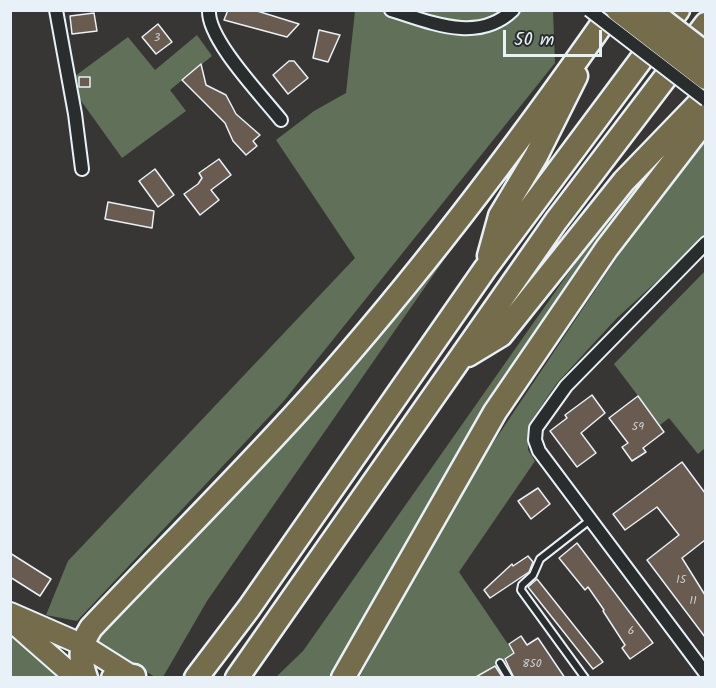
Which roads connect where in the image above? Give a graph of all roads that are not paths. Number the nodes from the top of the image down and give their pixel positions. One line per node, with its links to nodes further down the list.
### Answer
1 (56, 10): 18 (street)
2 (209, 10): 17 (street)
3 (391, 10): 4 (street)
4 (513, 10)
5 (589, 10): 15 (street, bridge)
6 (612, 10): 11 (highway)
7 (618, 10): 13 (highway, bridge)
8 (649, 10): 12 (highway, bridge)
9 (678, 10): 20 (highway)
10 (705, 24): 21 (highway)
11 (594, 36): 20 (highway); 25 (highway)
12 (705, 54)
13 (705, 78)
14 (705, 96): 21 (highway)
15 (705, 100)
16 (705, 119): 33 (highway)
17 (281, 120)
18 (82, 169)
19 (705, 243): 22 (street)
20 (485, 269): 31 (highway)
21 (459, 360): 32 (highway)
22 (590, 520): 27 (street); 35 (lane)
23 (10, 613): 25 (main road)
24 (10, 620): 29 (main road)
25 (81, 644): 28 (main road); 30 (highway)
26 (500, 663): 34 (lane)
27 (705, 674)
28 (128, 677)
29 (76, 678)
30 (86, 678)
31 (196, 678)
32 (237, 678)
33 (343, 678)
34 (509, 678)
35 (585, 678)

